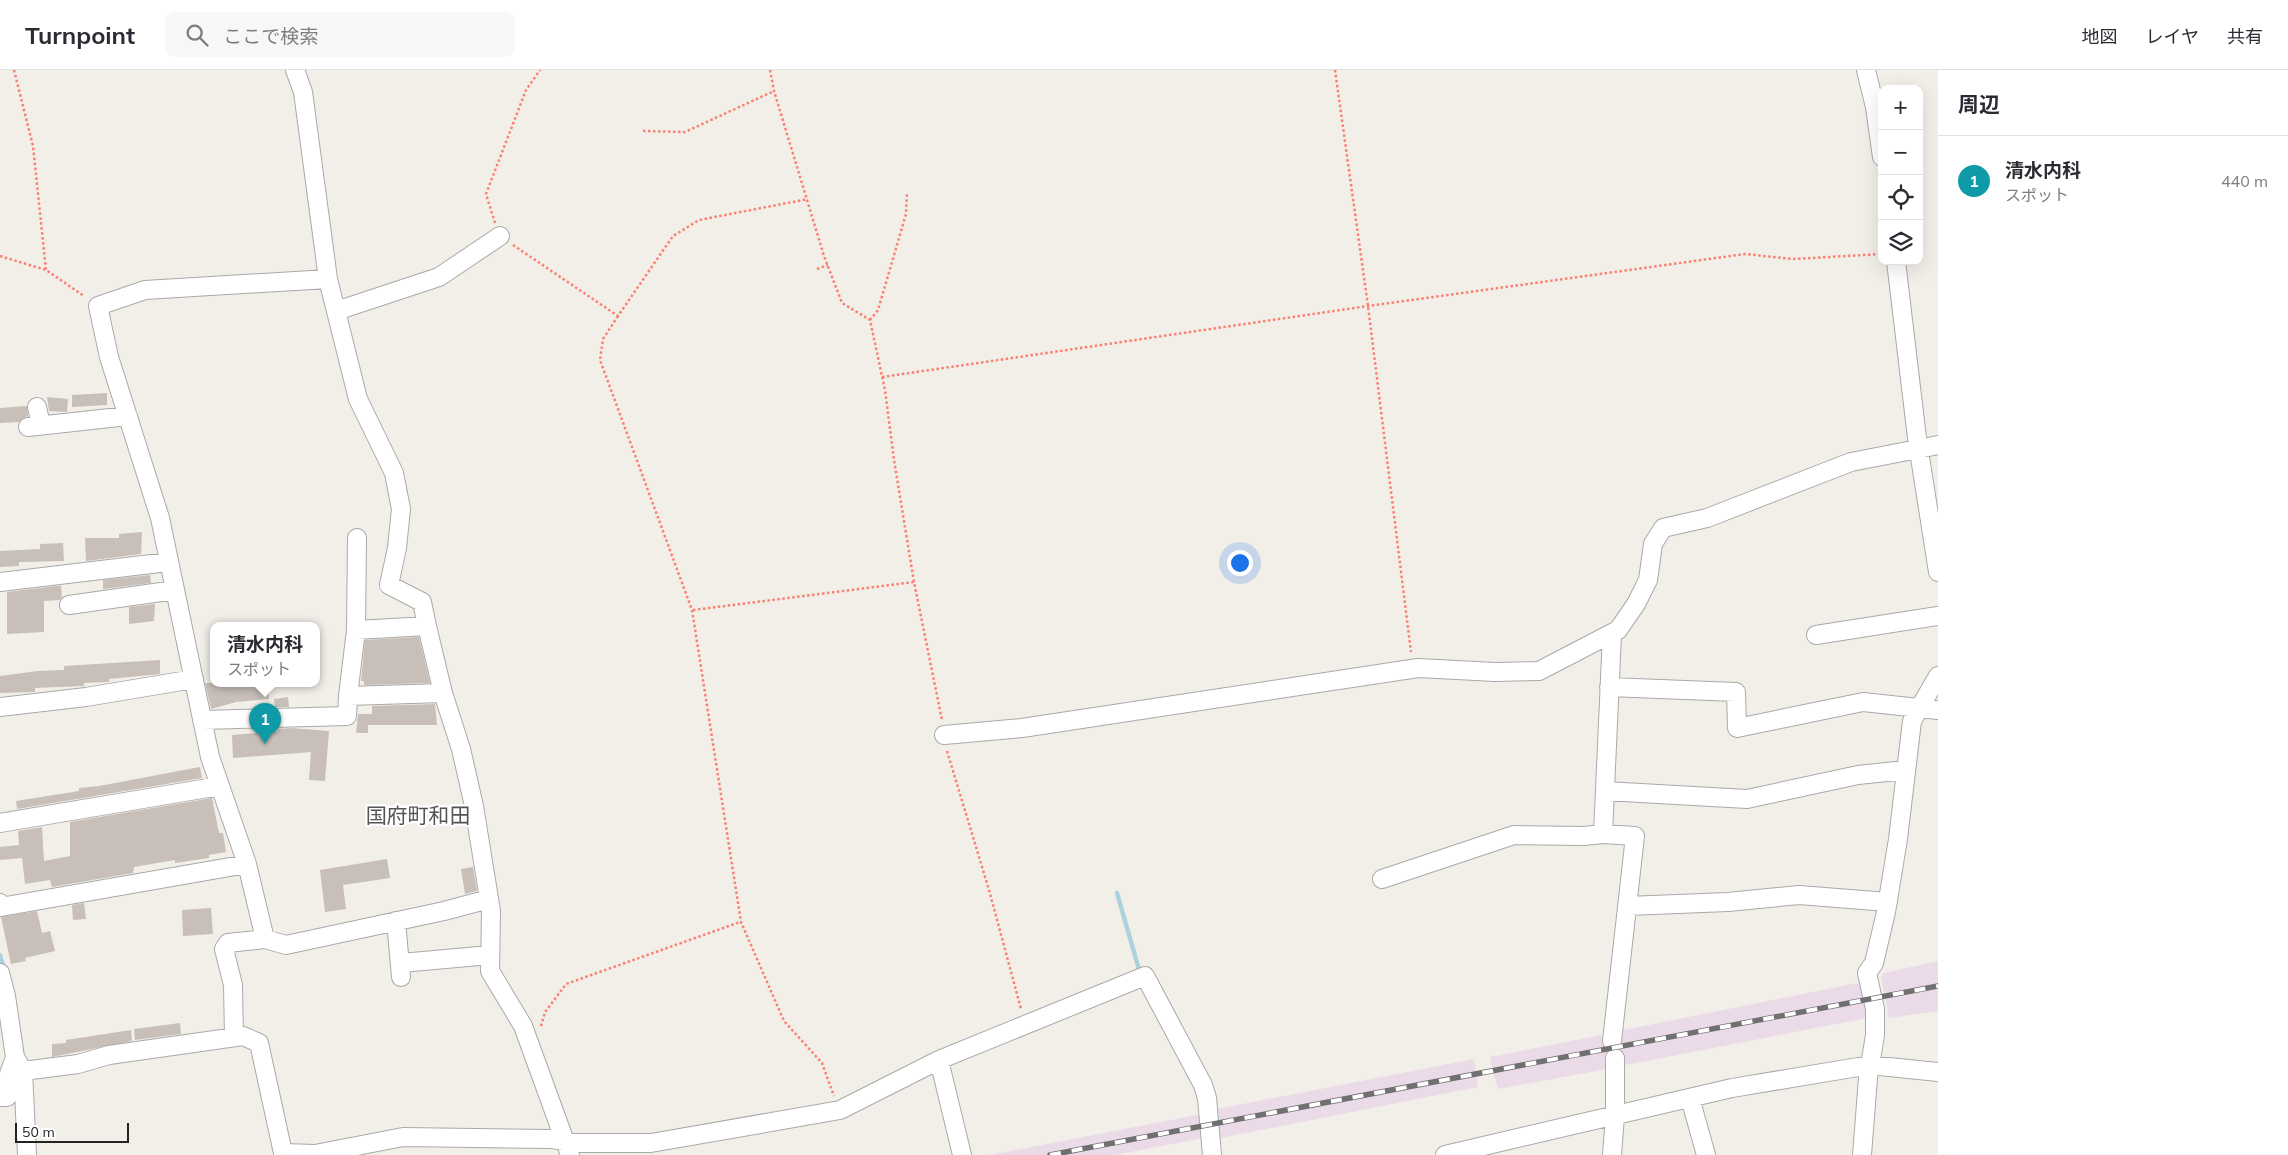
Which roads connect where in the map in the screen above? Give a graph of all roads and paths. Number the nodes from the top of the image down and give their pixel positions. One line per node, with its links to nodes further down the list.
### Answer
1 (14, 70): 18 (path)
2 (295, 70): 19 (street)
3 (540, 70): 12 (path)
4 (770, 70): 7 (path)
5 (1335, 70): 21 (path)
6 (1866, 70): 8 (street)
7 (774, 91): 9 (path); 11 (path)
8 (1878, 130)
9 (643, 131)
10 (907, 193): 24 (path)
11 (808, 199): 15 (path); 23 (path)
12 (500, 236): 22 (street); 23 (path)
13 (1878, 254): 21 (path)
14 (0, 256): 18 (path)
15 (828, 265): 17 (path); 24 (path)
16 (1896, 265): 29 (street)
17 (817, 269)
18 (46, 270): 20 (path)
19 (328, 279): 20 (street); 22 (street)
20 (98, 306): 27 (street)
21 (1368, 306): 25 (path); 43 (path)
22 (336, 311): 39 (street)
23 (618, 316): 37 (path)
24 (870, 320): 25 (path)
25 (882, 377): 34 (path)
26 (37, 407): 27 (street)
27 (128, 416): 31 (street)
28 (1938, 445): 29 (street)
29 (1918, 448): 32 (street); 41 (street)
30 (357, 538): 40 (street)
31 (168, 562): 33 (street); 35 (street)
32 (1938, 572)
33 (0, 582)
34 (914, 582): 37 (path); 53 (path)
35 (175, 590): 36 (street); 45 (street)
36 (68, 605)
37 (692, 610): 66 (path)
38 (1938, 616): 42 (street)
39 (427, 626): 40 (street); 47 (street)
40 (356, 630): 48 (street)
41 (1612, 634): 43 (street); 46 (street)
42 (1816, 636)
43 (1413, 669): 53 (street)
44 (1938, 676): 50 (street)
45 (194, 679): 49 (street); 52 (street)
46 (1610, 687): 50 (street); 56 (street)
47 (443, 693): 48 (street); 61 (street)
48 (348, 696): 52 (street)
49 (0, 707)
50 (1919, 707): 51 (street); 54 (street)
51 (1938, 710)
52 (202, 720): 55 (street)
53 (944, 734): 71 (path)
54 (1906, 770): 56 (street); 62 (street)
55 (220, 786): 57 (street); 59 (street)
56 (1605, 791): 58 (street)
57 (0, 823)
58 (1603, 834): 60 (street); 64 (street)
59 (247, 864): 63 (street); 67 (street)
60 (1382, 879)
61 (489, 899): 65 (street); 68 (street)
62 (1888, 902): 64 (street); 78 (street)
63 (0, 903)
64 (1627, 906): 73 (street)
65 (396, 921): 67 (street); 68 (street)
66 (741, 922): 74 (path); 82 (path)
67 (265, 939): 72 (street)
68 (490, 955): 74 (street)
69 (0, 973): 70 (street)
70 (3, 996): 77 (street)
71 (1025, 1024): 76 (street); 88 (street)
72 (234, 1037): 77 (street); 85 (street)
73 (1612, 1041)
74 (532, 1051): 84 (street)
75 (1615, 1058): 83 (street)
76 (939, 1060): 82 (street); 87 (street)
77 (19, 1064): 80 (street); 86 (street)
78 (1870, 1065): 79 (street); 81 (street); 92 (street)
79 (1938, 1072)
80 (0, 1098)
81 (1690, 1098): 83 (street); 91 (street)
82 (840, 1110): 84 (street)
83 (1615, 1116): 89 (street); 90 (street)
84 (567, 1148): 85 (street)
85 (278, 1154)
86 (27, 1155)
87 (962, 1155)
88 (1212, 1155)
89 (1445, 1155)
90 (1612, 1155)
91 (1706, 1155)
92 (1862, 1155)

